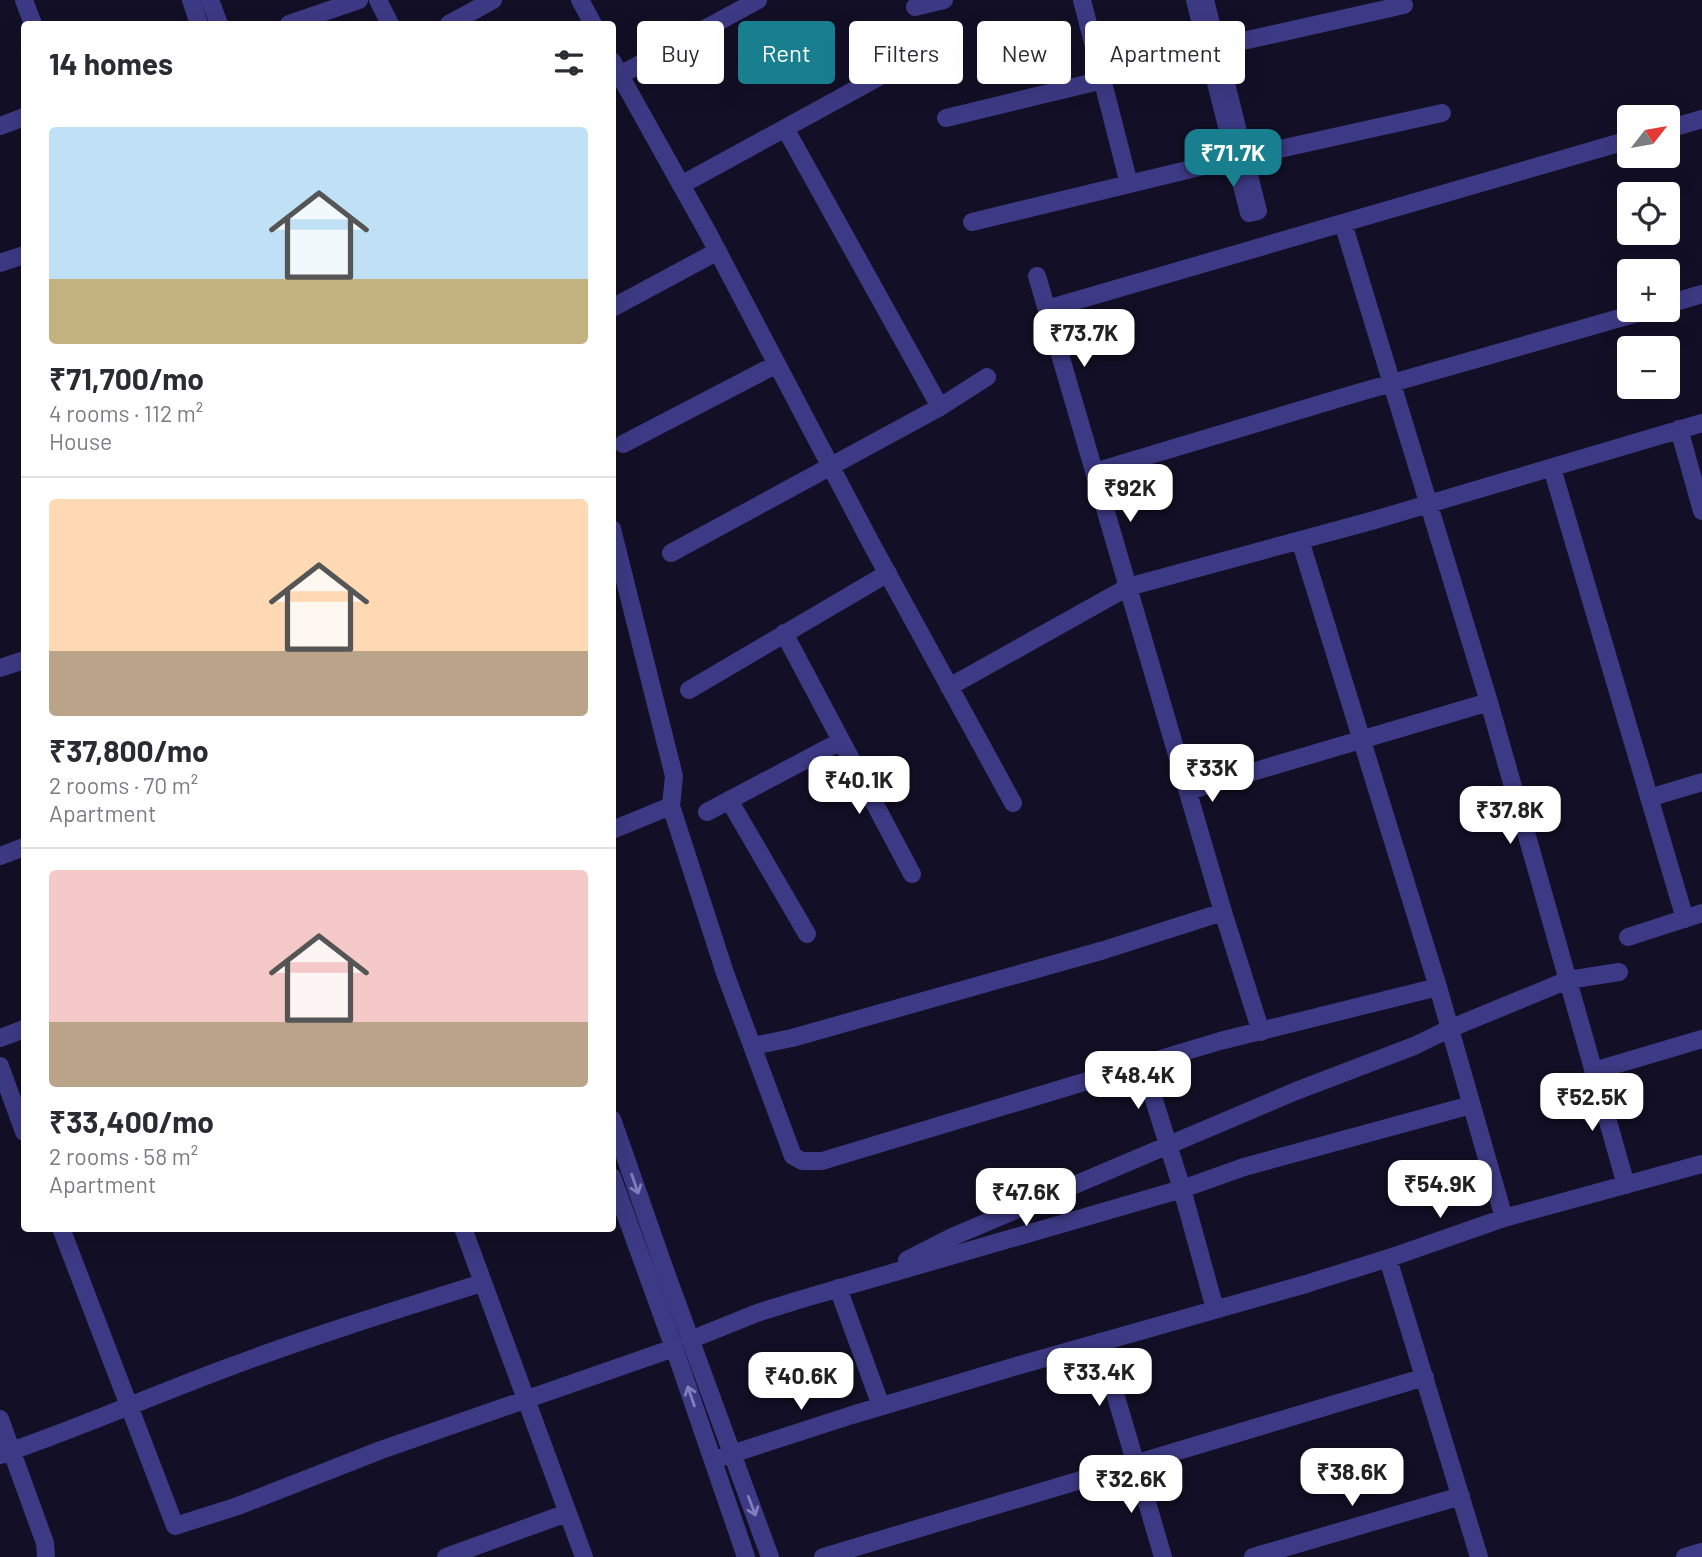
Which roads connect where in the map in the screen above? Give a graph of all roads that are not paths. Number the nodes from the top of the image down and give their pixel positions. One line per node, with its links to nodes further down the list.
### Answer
1 (24, 0): 15 (street)
2 (191, 0): 16 (street)
3 (210, 0): 17 (street)
4 (359, 0): 18 (street)
5 (379, 0): 19 (street)
6 (493, 0): 20 (street)
7 (580, 0): 21 (street)
8 (758, 0): 26 (street)
9 (944, 0): 14 (street)
10 (1082, 0): 22 (street)
11 (1195, 0): 23 (street)
12 (1205, 0): 24 (street)
13 (1404, 5): 25 (street)
14 (915, 7)
15 (32, 21)
16 (198, 21)
17 (218, 21)
18 (298, 21)
19 (389, 21)
20 (455, 21)
21 (591, 21)
22 (1087, 21)
23 (1202, 21)
24 (1208, 21)
25 (1245, 41)
26 (616, 68): 41 (street)
27 (866, 84): 37 (street)
28 (1086, 84): 33 (street)
29 (1103, 84): 40 (street)
30 (1221, 84): 39 (street)
31 (1443, 113): 39 (street)
32 (21, 118): 36 (street)
33 (946, 118)
34 (1702, 119): 35 (street)
35 (1680, 125)
36 (0, 126)
37 (785, 128): 41 (street); 56 (street)
38 (1617, 143): 43 (street)
39 (1240, 158): 40 (street)
40 (1129, 184): 42 (street)
41 (681, 185): 44 (street)
42 (972, 222)
43 (1343, 223): 51 (street); 55 (street)
44 (718, 251): 50 (street); 53 (street)
45 (21, 256): 46 (street)
46 (0, 263)
47 (1037, 276): 51 (street)
48 (1702, 294): 49 (street)
49 (1680, 300)
50 (616, 306)
51 (1047, 309): 62 (street)
52 (1617, 319): 55 (street)
53 (777, 364): 59 (street); 60 (street)
54 (987, 377): 56 (street)
55 (1392, 383): 62 (street); 63 (street)
56 (940, 407): 60 (street)
57 (1702, 423): 58 (street)
58 (1679, 429): 61 (street); 64 (street)
59 (624, 444)
60 (830, 465): 67 (street); 68 (street)
61 (1552, 468): 63 (street); 80 (street)
62 (1094, 472): 69 (street)
63 (1429, 504): 65 (street); 75 (street)
64 (1702, 511)
65 (1300, 540): 69 (street); 76 (street)
66 (616, 544): 83 (street)
67 (671, 553)
68 (888, 573): 70 (street); 73 (street)
69 (1128, 587): 73 (street); 79 (street)
70 (784, 634): 74 (street); 77 (street)
71 (21, 661): 72 (street)
72 (0, 668)
73 (949, 687): 82 (street)
74 (689, 690)
75 (1489, 702): 76 (street); 94 (street)
76 (1362, 739): 79 (street); 95 (street)
77 (841, 741): 81 (street); 88 (street)
78 (1702, 782): 80 (street)
79 (1188, 791): 89 (street)
80 (1649, 798): 90 (street)
81 (729, 800): 84 (street); 91 (street)
82 (1013, 803)
83 (671, 806): 85 (street); 101 (street)
84 (707, 812)
85 (616, 828)
86 (21, 848): 87 (street)
87 (0, 856)
88 (912, 874)
89 (1223, 912): 98 (street); 101 (street)
90 (1693, 916): 92 (street)
91 (807, 933)
92 (1628, 937)
93 (1619, 971): 94 (street)
94 (1568, 980): 96 (street); 104 (street)
95 (1438, 987): 96 (street); 98 (street)
96 (1449, 1029): 105 (street); 108 (street)
97 (21, 1031): 99 (street)
98 (1261, 1032): 102 (street)
99 (0, 1038)
100 (1702, 1039): 104 (street)
101 (753, 1046): 102 (street)
102 (1143, 1065): 108 (street)
103 (0, 1066): 106 (street)
104 (1594, 1071): 110 (street)
105 (1472, 1105): 112 (street); 113 (street)
106 (21, 1124)
107 (616, 1132): 122 (street, one-way to 122)
108 (1169, 1146): 112 (street); 117 (street)
109 (1702, 1164): 110 (street)
110 (1626, 1185): 113 (street)
111 (616, 1187): 122 (street)
112 (1182, 1189): 117 (street); 120 (street)
113 (1504, 1218): 116 (street)
114 (63, 1232): 126 (street)
115 (464, 1232): 118 (street)
116 (1388, 1259): 120 (street); 123 (street)
117 (869, 1280): 119 (street)
118 (482, 1283): 124 (street); 126 (street)
119 (838, 1288): 122 (street); 125 (street)
120 (1214, 1310): 121 (street)
121 (1100, 1342): 125 (street); 131 (street)
122 (682, 1344): 124 (street); 129 (street); 130 (street, one-way to 122)
123 (1425, 1377): 131 (street); 132 (street)
124 (524, 1401): 126 (street); 133 (street)
125 (881, 1406): 129 (street)
126 (130, 1407): 128 (street)
127 (0, 1419): 128 (street)
128 (6, 1453): 136 (street)
129 (733, 1455): 130 (street); 140 (street, one-way to 140)
130 (713, 1460): 139 (street)
131 (1136, 1463): 141 (street); 142 (street)
132 (1461, 1496): 135 (street); 144 (street)
133 (567, 1513): 137 (street); 138 (street)
134 (1702, 1552): 145 (street)
135 (1285, 1553): 143 (street)
136 (46, 1557)
137 (446, 1557)
138 (584, 1557)
139 (746, 1557)
140 (770, 1557)
141 (823, 1557)
142 (1163, 1557)
143 (1253, 1557)
144 (1479, 1557)
145 (1685, 1557)

